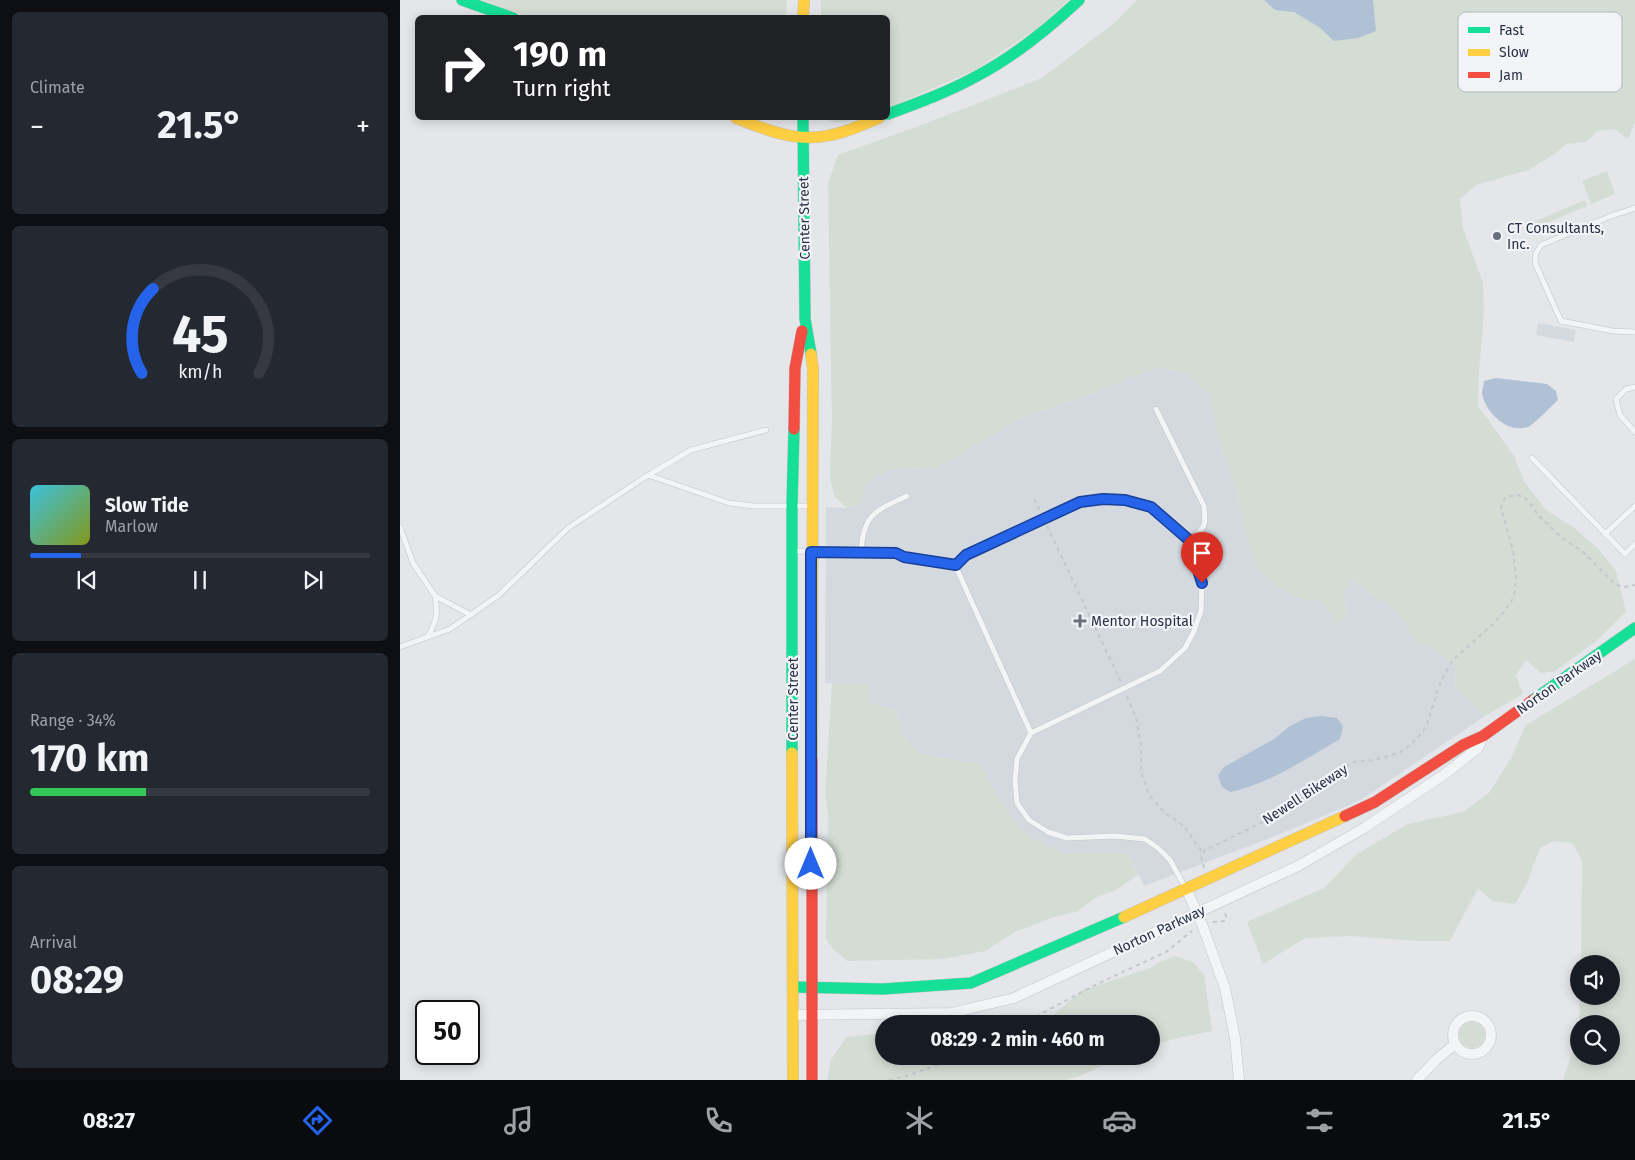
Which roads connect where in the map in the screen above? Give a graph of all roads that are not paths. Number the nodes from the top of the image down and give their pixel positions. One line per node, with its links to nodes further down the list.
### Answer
1 (462, 0): 4 (main road)
2 (804, 0): 5 (main road)
3 (1079, 0): 6 (main road)
4 (504, 15)
5 (804, 15)
6 (890, 113)
7 (742, 120): 10 (main road)
8 (803, 120): 10 (main road, Center Street)
9 (873, 120): 10 (main road)
10 (803, 138): 12 (main road, Center Street)
11 (1635, 208): 13 (lane)
12 (805, 319): 21 (main road, Center Street); 22 (main road, Center Street)
13 (1635, 332)
14 (1635, 387): 17 (lane)
15 (1156, 409): 26 (lane)
16 (766, 430): 19 (lane)
17 (1635, 432)
18 (1532, 458): 25 (lane)
19 (648, 475): 21 (lane); 33 (lane)
20 (907, 496): 30 (lane)
21 (792, 506): 22 (lane); 28 (main road, Center Street)
22 (811, 506): 29 (main road, Center Street)
23 (1635, 506): 25 (lane)
24 (400, 527): 32 (lane)
25 (1605, 534): 27 (lane)
26 (1189, 540): 31 (lane); 37 (lane)
27 (1635, 544)
28 (792, 551): 29 (lane); 41 (main road, Center Street)
29 (811, 552): 30 (lane); 42 (main road, Center Street)
30 (861, 552): 31 (lane)
31 (956, 565): 37 (lane)
32 (435, 596): 33 (lane); 35 (lane)
33 (471, 615): 35 (lane)
34 (1635, 628): 38 (main road, Norton Parkway)
35 (428, 636): 36 (lane)
36 (400, 647)
37 (1031, 733): 39 (lane)
38 (1484, 736): 39 (main road, Norton Parkway); 40 (street, Norton Parkway)
39 (1186, 890): 40 (street); 42 (main road, Norton Parkway)
40 (1196, 913): 44 (street, Norton Parkway); 48 (street)
41 (794, 987): 42 (main road, Norton Parkway); 43 (main road, Center Street)
42 (811, 988): 44 (main road, Center Street)
43 (794, 1015): 44 (street, Norton Parkway); 46 (main road, Center Street)
44 (812, 1015): 47 (main road, Center Street)
45 (1454, 1044): 49 (street)
46 (794, 1080)
47 (812, 1080)
48 (1239, 1080)
49 (1417, 1080)

